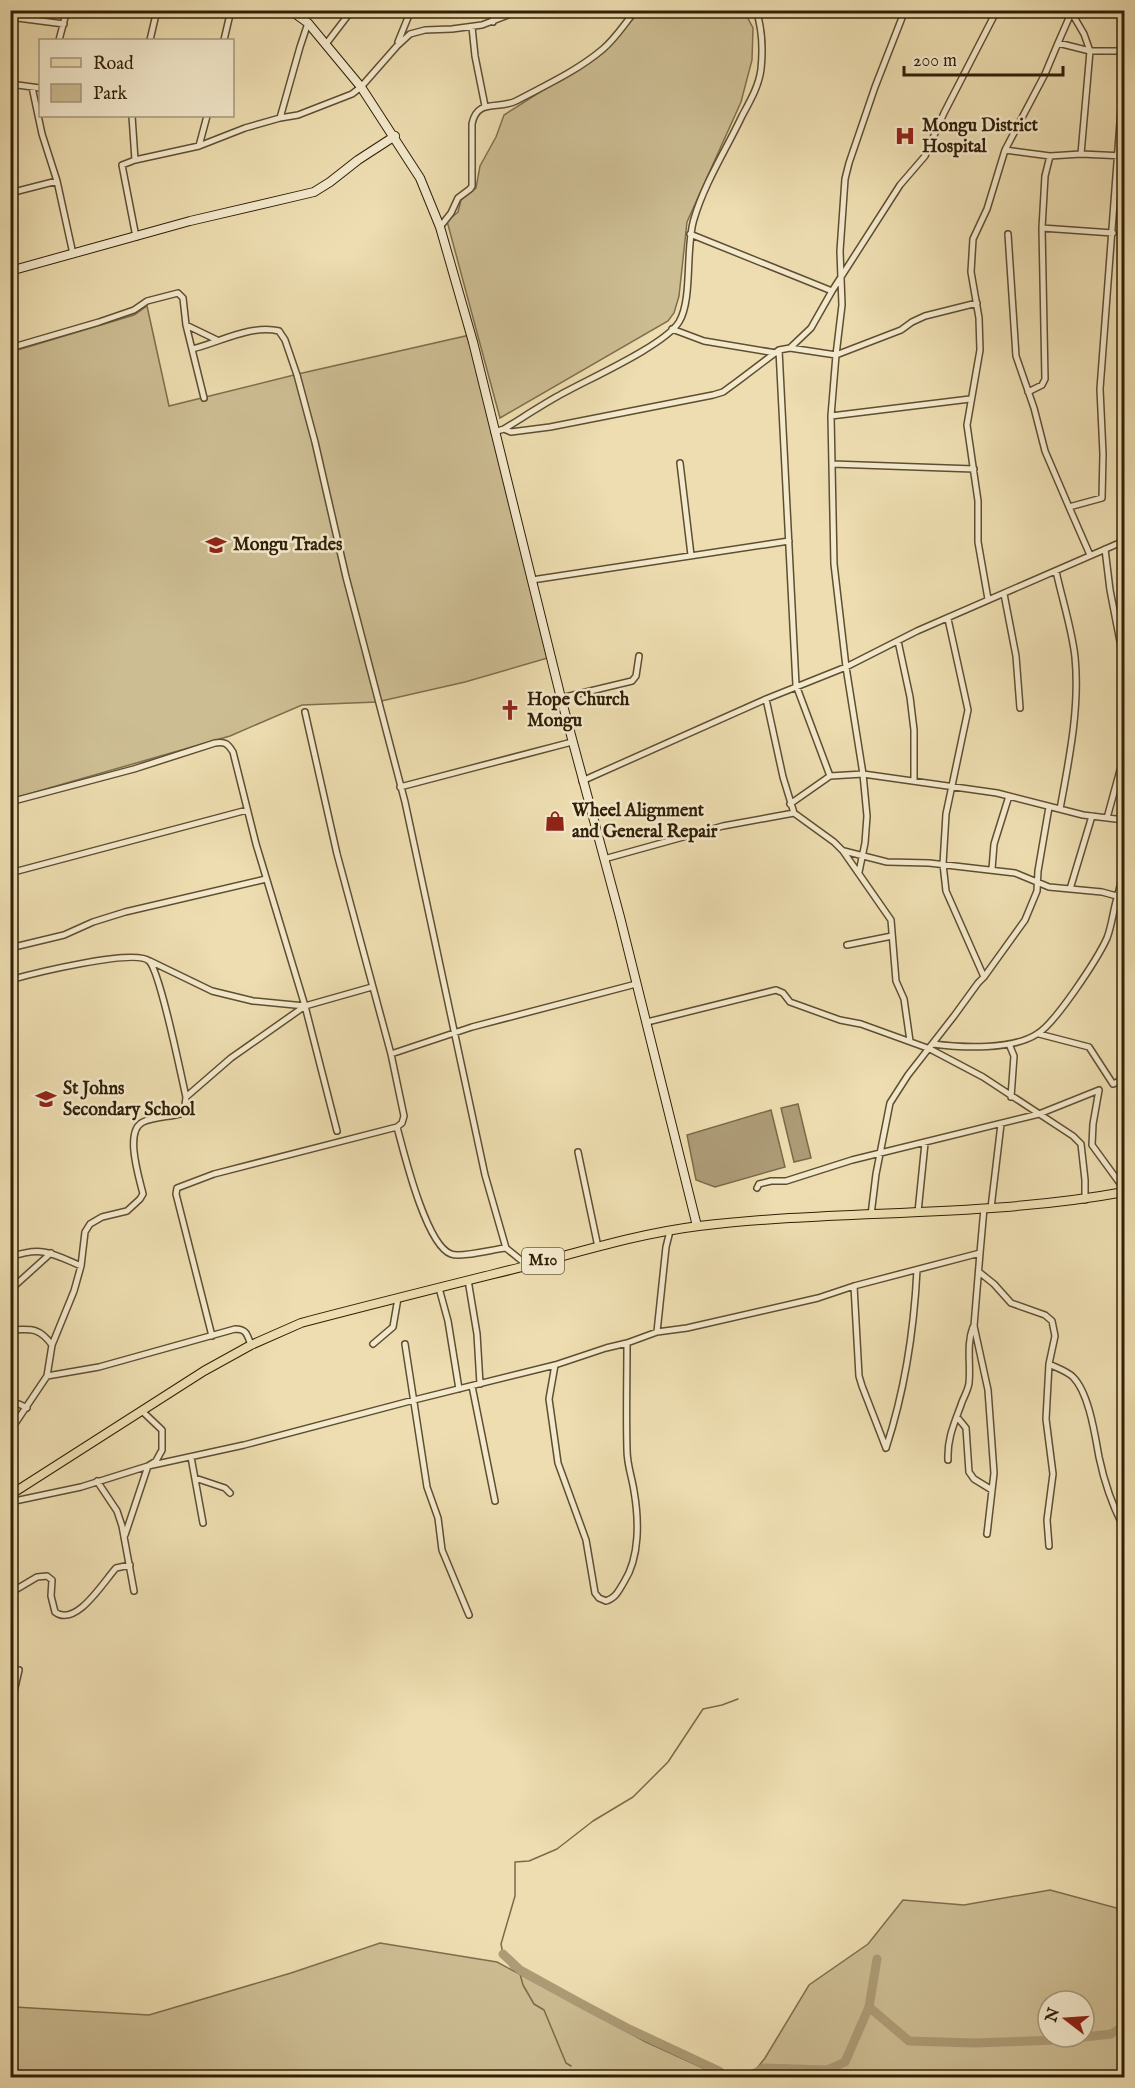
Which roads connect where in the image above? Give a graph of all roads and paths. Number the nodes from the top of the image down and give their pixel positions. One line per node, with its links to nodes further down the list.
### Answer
1 (67, 10): 18 (street)
2 (158, 10): 22 (street)
3 (231, 10): 23 (street)
4 (290, 10): 17 (main road)
5 (352, 10): 25 (street)
6 (411, 10): 26 (street)
7 (495, 10): 16 (street)
8 (521, 10): 16 (street)
9 (636, 10): 34 (street)
10 (756, 10): 50 (street)
11 (905, 10): 55 (street)
12 (997, 10): 55 (street)
13 (1122, 10): 20 (street)
14 (1071, 11): 24 (street); 27 (street)
15 (10, 17): 18 (street)
16 (493, 22): 19 (street)
17 (308, 23): 25 (main road); 37 (street)
18 (64, 24): 21 (street)
19 (472, 27): 26 (street); 34 (street)
20 (1125, 38)
21 (59, 39)
22 (150, 39)
23 (224, 39)
24 (1058, 43): 27 (street); 40 (street)
25 (326, 44): 32 (main road)
26 (397, 46): 32 (street)
27 (1090, 51): 28 (street); 41 (street)
28 (1125, 51)
29 (1125, 69): 43 (street)
30 (10, 84): 31 (street)
31 (32, 87): 33 (street); 45 (street)
32 (361, 87): 37 (street); 38 (main road)
33 (39, 88)
34 (485, 106): 47 (street)
35 (132, 117): 44 (street)
36 (207, 117): 39 (street)
37 (280, 118): 39 (street)
38 (395, 136): 47 (main road); 52 (main road)
39 (199, 146): 44 (street)
40 (1005, 150): 42 (street); 57 (street)
41 (1081, 153): 42 (street); 43 (street)
42 (1050, 156): 48 (street)
43 (1122, 156): 49 (street)
44 (135, 160): 52 (street)
45 (57, 181): 46 (street); 53 (street)
46 (10, 193)
47 (440, 227): 71 (main road)
48 (1042, 228): 49 (street); 66 (street)
49 (1113, 233): 75 (street)
50 (690, 234): 56 (street); 59 (street)
51 (1008, 234): 66 (street)
52 (136, 237): 53 (main road)
53 (72, 254): 54 (main road)
54 (10, 271)
55 (841, 278): 56 (street); 65 (street)
56 (832, 291): 62 (street)
57 (977, 303): 65 (street); 68 (street)
58 (186, 325): 60 (street); 61 (street); 63 (street)
59 (672, 329): 64 (street); 70 (street)
60 (217, 340): 63 (street); 102 (street)
61 (10, 348)
62 (790, 348): 64 (street); 65 (street)
63 (192, 349): 67 (street)
64 (778, 351): 70 (street); 76 (street)
65 (836, 355): 69 (street)
66 (1028, 392): 75 (street)
67 (204, 398)
68 (970, 399): 69 (street); 74 (street)
69 (831, 416): 73 (street)
70 (504, 429): 71 (street)
71 (494, 432): 82 (main road)
72 (680, 463): 79 (street)
73 (832, 464): 74 (street); 89 (street)
74 (974, 469): 84 (street)
75 (1069, 507): 80 (street)
76 (789, 541): 79 (street); 90 (street)
77 (1125, 541): 78 (street)
78 (1105, 549): 80 (street); 88 (street)
79 (691, 555): 82 (street)
80 (1089, 555): 81 (street)
81 (1056, 571): 83 (street); 107 (street)
82 (532, 580): 91 (main road)
83 (1004, 594): 84 (street); 93 (street)
84 (988, 599): 85 (street)
85 (948, 619): 86 (street); 101 (street)
86 (897, 641): 89 (street); 100 (street)
87 (639, 656): 91 (street)
88 (1125, 662)
89 (846, 666): 90 (street); 97 (street)
90 (796, 685): 92 (street); 98 (street)
91 (561, 698): 96 (main road)
92 (766, 699): 99 (street); 105 (street)
93 (1020, 708)
94 (306, 712): 133 (street)
95 (1125, 737): 111 (street)
96 (572, 742): 99 (main road); 102 (street)
97 (863, 774): 98 (street); 100 (street); 114 (street)
98 (830, 776): 105 (street)
99 (582, 781): 115 (main road)
100 (914, 781): 101 (street)
101 (951, 786): 103 (street); 116 (street)
102 (400, 787): 136 (street)
103 (1009, 796): 106 (street); 117 (street)
104 (10, 802): 108 (street)
105 (790, 804): 109 (street)
106 (1049, 807): 107 (street); 122 (street)
107 (1060, 809): 110 (street)
108 (247, 810): 120 (street); 121 (street)
109 (794, 813): 113 (street); 115 (street)
110 (1092, 816): 111 (street); 123 (street)
111 (1107, 818): 112 (street)
112 (1125, 820)
113 (843, 851): 114 (street); 119 (street)
114 (863, 856): 116 (street); 119 (street)
115 (604, 859): 132 (main road)
116 (943, 864): 117 (street); 130 (street)
117 (992, 869): 122 (street)
118 (1125, 871): 124 (street)
119 (859, 872): 126 (street)
120 (10, 873)
121 (266, 879): 128 (street); 134 (street)
122 (1038, 884): 123 (street); 130 (street)
123 (1070, 889): 124 (street)
124 (1117, 896): 125 (street); 137 (street)
125 (1125, 898)
126 (892, 936): 127 (street); 138 (street)
127 (847, 945)
128 (10, 948)
129 (150, 962): 131 (street); 134 (street); 145 (street)
130 (984, 977): 140 (street)
131 (10, 980)
132 (636, 984): 135 (main road); 136 (street)
133 (372, 987): 134 (street); 141 (street)
134 (305, 1006): 145 (street); 150 (street)
135 (646, 1022): 138 (street); 162 (main road)
136 (456, 1033): 141 (street); 165 (street)
137 (1039, 1034): 139 (street); 143 (street)
138 (910, 1041): 140 (street)
139 (1009, 1044): 140 (street); 146 (street)
140 (932, 1046): 146 (street); 155 (street)
141 (391, 1054): 149 (street)
142 (1125, 1080): 143 (street)
143 (1113, 1084): 144 (street)
144 (1099, 1090): 147 (street); 153 (street)
145 (186, 1097): 170 (street)
146 (1011, 1097): 147 (street)
147 (1039, 1114): 148 (street); 152 (street)
148 (1001, 1124): 151 (street); 159 (street)
149 (397, 1127): 165 (street); 181 (street)
150 (337, 1131)
151 (925, 1143): 155 (street); 160 (street)
152 (1080, 1144): 153 (street); 158 (street)
153 (1092, 1145): 157 (street)
154 (578, 1152): 164 (street)
155 (881, 1154): 156 (street); 161 (street)
156 (757, 1188)
157 (1125, 1190): 158 (main road, M10)
158 (1085, 1200): 159 (main road, M10)
159 (988, 1208): 160 (main road, M10); 167 (street)
160 (918, 1212): 161 (main road, M10)
161 (871, 1215): 162 (main road, M10)
162 (697, 1226): 163 (main road, M10)
163 (670, 1231): 164 (main road, M10); 180 (street)
164 (598, 1247): 169 (main road, M10)
165 (506, 1248): 169 (street)
166 (51, 1253): 168 (street); 170 (street); 176 (street)
167 (980, 1253): 171 (street); 172 (street)
168 (10, 1257)
169 (527, 1265): 173 (main road, M10)
170 (81, 1266): 185 (street)
171 (917, 1270): 174 (street); 174 (street)
172 (979, 1272): 178 (street); 187 (street)
173 (468, 1280): 175 (main road, M10); 190 (street)
174 (854, 1286): 180 (street)
175 (439, 1288): 177 (main road, M10); 192 (street)
176 (10, 1290)
177 (398, 1298): 183 (street); 186 (main road, M10)
178 (974, 1326): 197 (street); 204 (street)
179 (10, 1330): 185 (street)
180 (657, 1332): 182 (street)
181 (212, 1336): 186 (street); 189 (street)
182 (627, 1343): 188 (street); 188 (street)
183 (373, 1344)
184 (405, 1344): 193 (street)
185 (52, 1345): 189 (street)
186 (251, 1345): 196 (main road, M10)
187 (1049, 1364): 210 (street); 213 (street)
188 (555, 1365): 190 (street)
189 (46, 1376): 195 (street)
190 (480, 1384): 191 (street)
191 (472, 1386): 192 (street); 207 (street)
192 (459, 1389): 193 (street)
193 (414, 1400): 199 (street); 217 (street)
194 (10, 1404): 195 (street)
195 (27, 1408): 198 (street)
196 (141, 1411): 201 (street); 206 (main road, M10)
197 (957, 1417): 200 (street); 204 (street)
198 (10, 1431)
199 (190, 1457): 201 (street); 202 (street)
200 (948, 1460)
201 (148, 1466): 203 (street); 211 (street)
202 (195, 1478): 205 (street); 209 (street)
203 (97, 1481): 208 (street); 211 (street)
204 (992, 1490): 212 (street)
205 (230, 1493)
206 (10, 1495)
207 (495, 1501)
208 (10, 1502)
209 (203, 1523)
210 (1125, 1528)
211 (125, 1534): 214 (street)
212 (987, 1534)
213 (1049, 1546)
214 (130, 1565): 215 (street); 216 (street)
215 (134, 1591)
216 (10, 1593)
217 (469, 1615)
218 (20, 1670): 219 (street)
219 (10, 1709)
220 (10, 1736): 221 (street)
221 (10, 1746)

